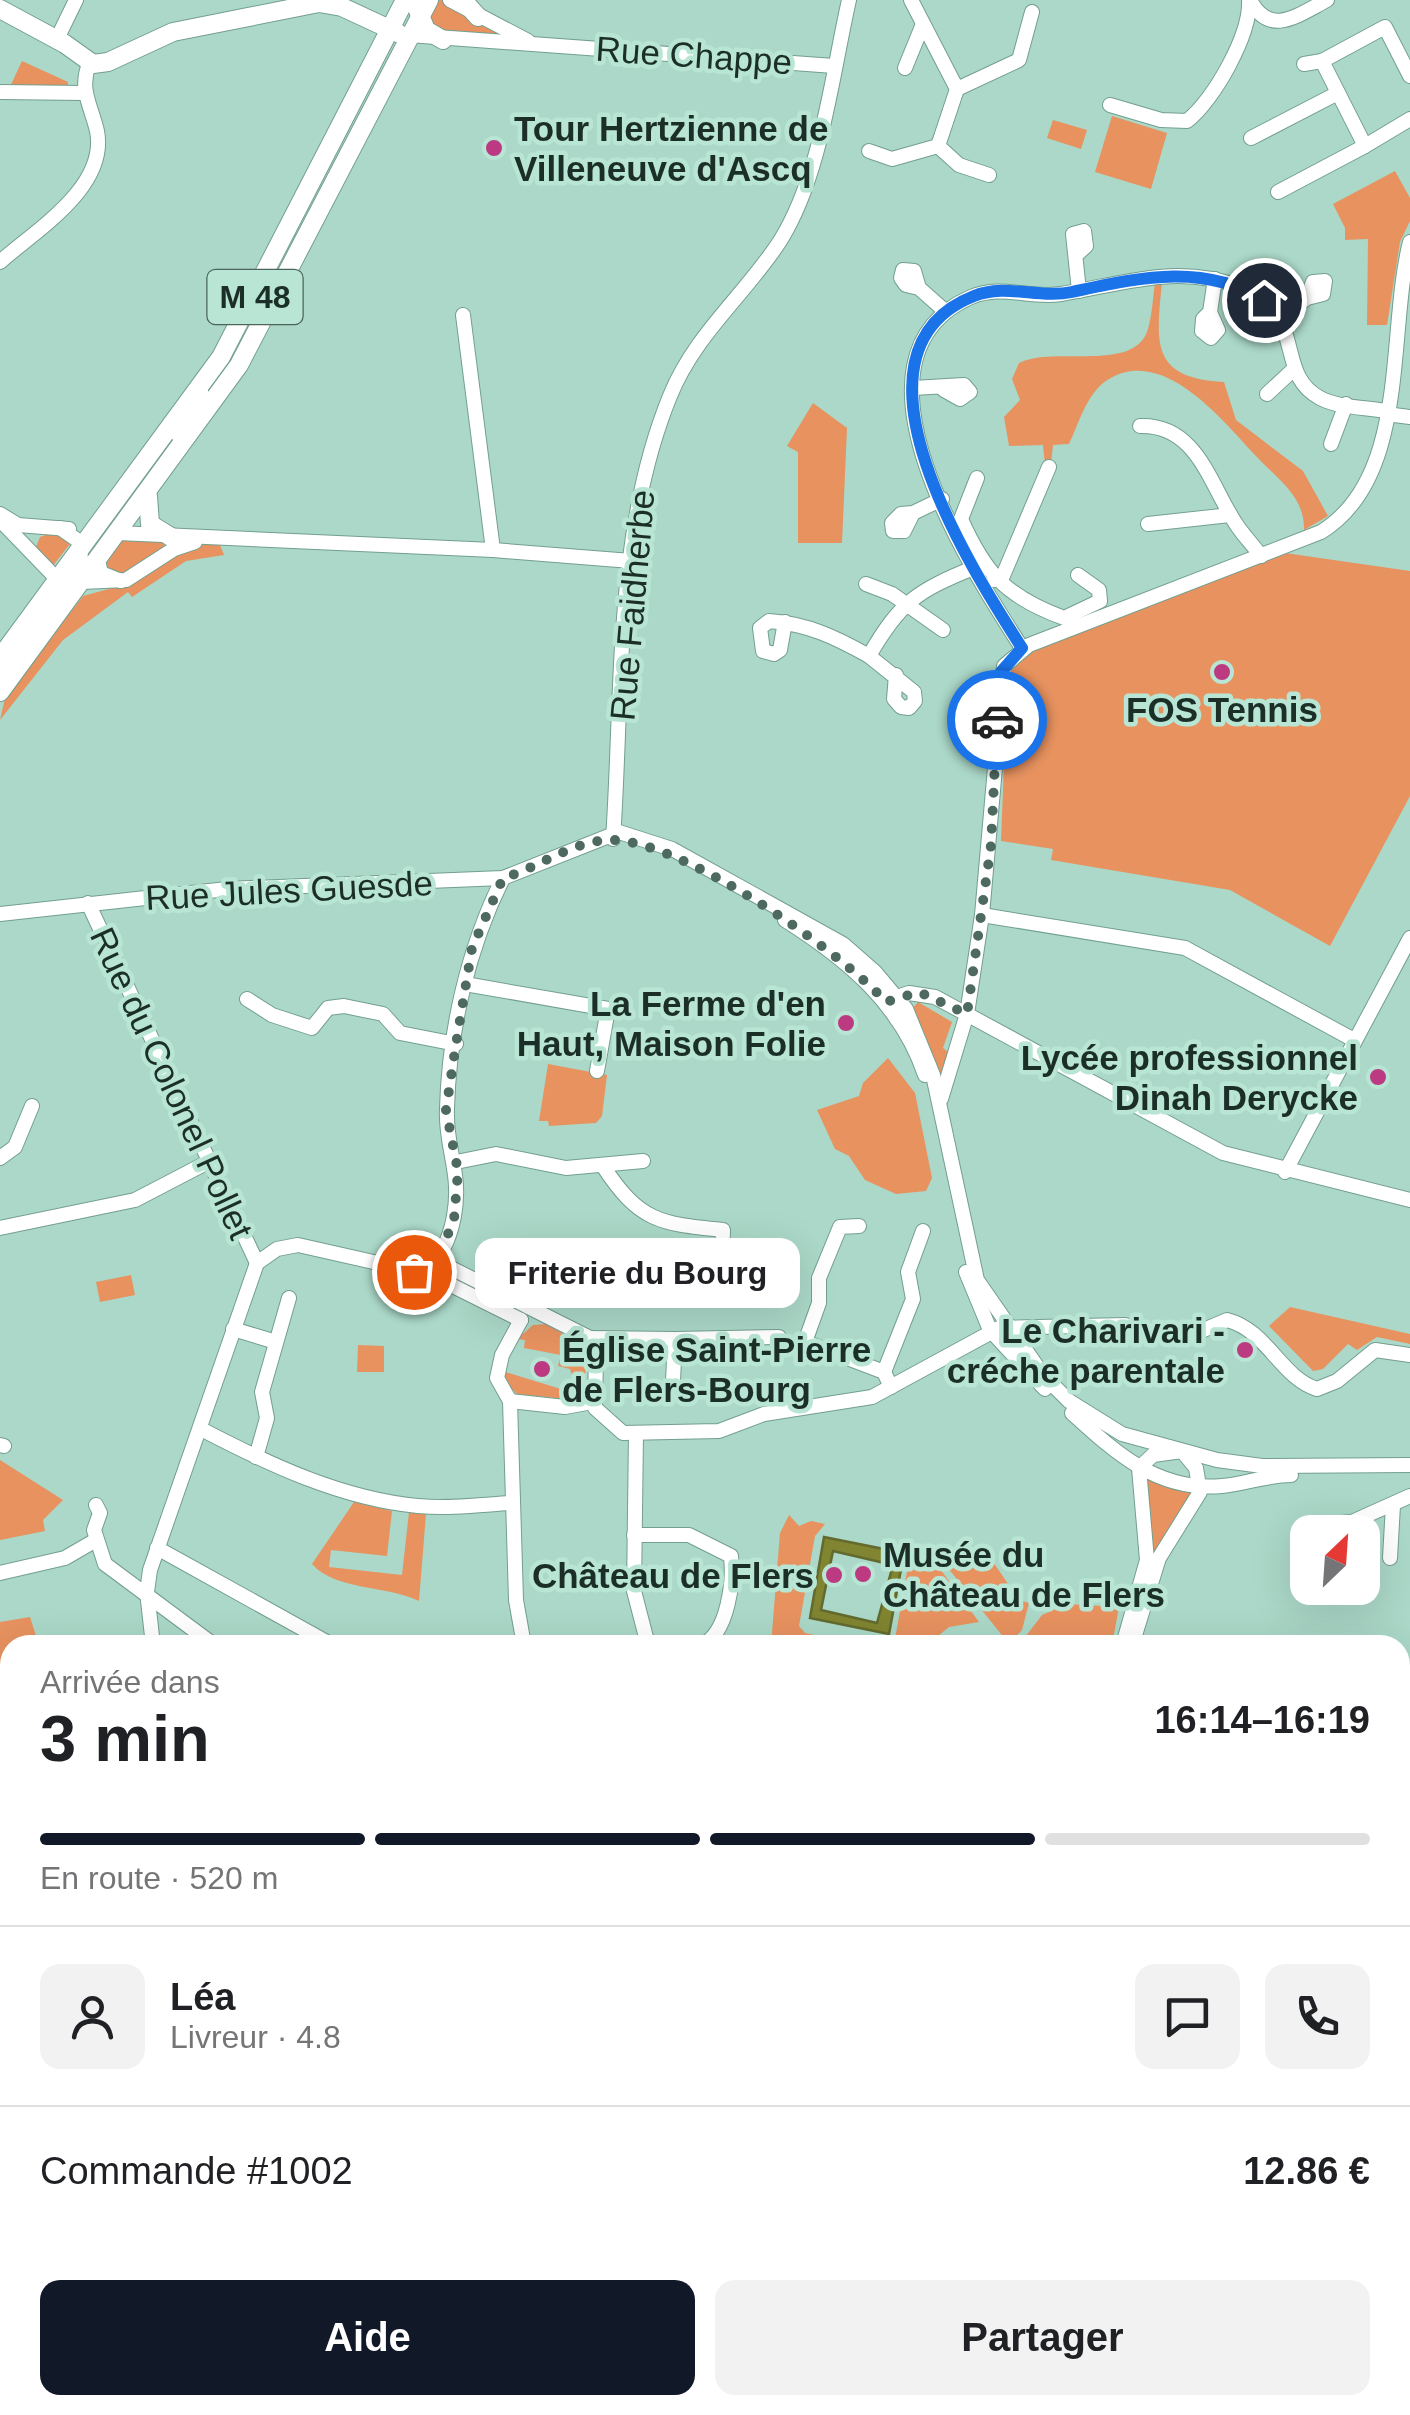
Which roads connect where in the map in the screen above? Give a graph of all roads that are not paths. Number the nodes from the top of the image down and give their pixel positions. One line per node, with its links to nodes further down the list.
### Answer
1 (76, 0): 16 (street)
2 (405, 0): 15 (main road, M 48)
3 (429, 0): 10 (main road, M 48)
4 (450, 0): 13 (street, Rue Chappe)
5 (463, 0): 13 (main road)
6 (849, 0): 22 (street, Rue Faidherbe)
7 (910, 0): 14 (street)
8 (1250, 0): 9 (street); 29 (street)
9 (1328, 0)
10 (419, 8): 15 (main road, M 48); 17 (main road)
11 (0, 9): 16 (main road)
12 (1032, 12): 25 (street)
13 (478, 17): 18 (street, Rue Chappe)
14 (923, 24): 23 (street); 25 (street)
15 (398, 32): 17 (street, Rue Chappe); 20 (main road); 59 (main road, M 48); 67 (main road, M 48)
16 (57, 39): 20 (main road)
17 (443, 40): 18 (street, Rue Chappe)
18 (554, 46): 22 (street, Rue Chappe)
19 (1322, 62): 21 (street); 24 (street); 28 (street)
20 (88, 64): 27 (street)
21 (1304, 64)
22 (834, 66): 73 (street, Rue Faidherbe)
23 (905, 68)
24 (1410, 76)
25 (957, 89): 32 (street)
26 (0, 92): 27 (street)
27 (84, 93): 39 (street)
28 (1338, 93): 31 (street); 33 (street)
29 (1110, 105)
30 (1410, 119): 33 (street)
31 (1251, 138)
32 (938, 146): 34 (street); 35 (street)
33 (1366, 146): 36 (street)
34 (869, 151)
35 (989, 175)
36 (1278, 192)
37 (1410, 242): 53 (street)
38 (1076, 255): 42 (street)
39 (0, 262)
40 (1215, 280): 42 (street); 45 (street); 47 (street)
41 (918, 288): 44 (street)
42 (1079, 290): 44 (street)
43 (1307, 298): 47 (street)
44 (945, 311): 49 (street)
45 (1210, 312)
46 (463, 315): 71 (street)
47 (1282, 318): 48 (street)
48 (1296, 368): 51 (street); 52 (street)
49 (913, 388): 50 (street); 60 (street)
50 (944, 390)
51 (1267, 394)
52 (1346, 404): 53 (street); 56 (street)
53 (1386, 412): 54 (street); 72 (street)
54 (1410, 416)
55 (1140, 426): 62 (street)
56 (1331, 444)
57 (1049, 467): 77 (street)
58 (977, 478): 64 (street)
59 (151, 490): 67 (main road, M 48); 68 (main road)
60 (942, 499): 61 (street); 64 (street)
61 (914, 513)
62 (1230, 515): 65 (street); 72 (street)
63 (0, 517): 66 (street); 79 (street)
64 (956, 521): 75 (street); 77 (street)
65 (1148, 524)
66 (60, 528): 67 (street); 70 (street)
67 (107, 532): 68 (street); 70 (main road, M 48); 74 (main road, M 48)
68 (171, 536): 69 (street)
69 (219, 540): 71 (street); 78 (street)
70 (83, 547): 79 (main road, M 48)
71 (493, 550): 73 (street)
72 (1261, 556): 85 (street)
73 (631, 561): 91 (street, Rue Faidherbe)
74 (97, 562): 78 (street); 79 (main road, M 48)
75 (973, 568): 81 (street); 82 (street)
76 (1078, 575): 77 (street)
77 (1002, 578): 81 (street)
78 (121, 581): 79 (street)
79 (69, 582): 87 (main road, M 48); 89 (street); 90 (main road, M 48)
80 (866, 584): 82 (street)
81 (983, 584): 85 (street)
82 (904, 604): 84 (street); 86 (street)
83 (785, 622): 86 (street)
84 (943, 630)
85 (1022, 648): 97 (street)
86 (869, 656): 88 (street)
87 (0, 658)
88 (896, 675)
89 (0, 676)
90 (0, 692)
91 (613, 836): 92 (street, Rue Jules Guesde); 101 (street, Rue Jules Guesde)
92 (503, 878): 93 (street, Rue Jules Guesde); 99 (street)
93 (88, 902): 95 (street, Rue Jules Guesde); 110 (street, Rue du Colonel Pollet)
94 (0, 905): 95 (street, Rue Jules Guesde)
95 (52, 906): 96 (street, Rue Jules Guesde)
96 (0, 914)
97 (982, 915): 102 (street); 103 (street)
98 (1410, 938): 103 (street)
99 (465, 984): 104 (street); 105 (street)
100 (247, 999): 104 (street)
101 (891, 999): 102 (street); 107 (street); 127 (street)
102 (967, 1014): 107 (street); 113 (street)
103 (1354, 1040): 113 (street)
104 (456, 1044): 111 (street)
105 (597, 1071)
106 (32, 1106): 108 (street)
107 (940, 1110): 126 (street)
108 (0, 1158)
109 (644, 1161): 112 (street)
110 (208, 1162): 116 (street); 119 (street, Rue du Colonel Pollet)
111 (456, 1162): 112 (street); 118 (street)
112 (603, 1166): 121 (street)
113 (1285, 1172): 114 (street)
114 (1410, 1200)
115 (859, 1226): 135 (street)
116 (0, 1228)
117 (923, 1231): 135 (street)
118 (435, 1260): 120 (street); 123 (street)
119 (257, 1263): 120 (street); 125 (street)
120 (423, 1270): 124 (street)
121 (722, 1293)
122 (289, 1298): 132 (street)
123 (540, 1313): 124 (street); 130 (street)
124 (521, 1320): 138 (street)
125 (234, 1329): 132 (street); 140 (street)
126 (1010, 1329): 127 (street); 128 (street); 133 (street)
127 (990, 1330): 137 (street); 145 (street)
128 (1033, 1330): 133 (street); 134 (street)
129 (779, 1337): 131 (street)
130 (590, 1338): 131 (street); 139 (street)
131 (675, 1339): 136 (street)
132 (276, 1342): 143 (street)
133 (1024, 1350): 142 (street)
134 (1410, 1355)
135 (884, 1372): 137 (street)
136 (673, 1381)
137 (892, 1387): 141 (street)
138 (510, 1401): 139 (street); 149 (street)
139 (592, 1402): 141 (street)
140 (201, 1430): 143 (street); 155 (street)
141 (636, 1434): 153 (street)
142 (1182, 1452): 144 (street); 145 (street); 147 (street)
143 (256, 1457): 149 (street)
144 (1410, 1465)
145 (1138, 1468): 147 (street); 165 (street)
146 (1410, 1474): 147 (street)
147 (1200, 1486): 166 (street)
148 (1410, 1496): 150 (street)
149 (511, 1503): 162 (street)
150 (1393, 1504): 152 (street); 156 (street)
151 (96, 1505): 154 (street)
152 (1368, 1515)
153 (634, 1535): 163 (street); 164 (street)
154 (96, 1540): 157 (street); 158 (street)
155 (157, 1548): 158 (street); 161 (street)
156 (1390, 1558)
157 (0, 1573)
158 (147, 1592): 159 (street); 160 (street)
159 (152, 1635)
160 (201, 1635)
161 (314, 1635)
162 (522, 1635)
163 (645, 1635)
164 (715, 1635)
165 (1126, 1635)
166 (1135, 1635)

